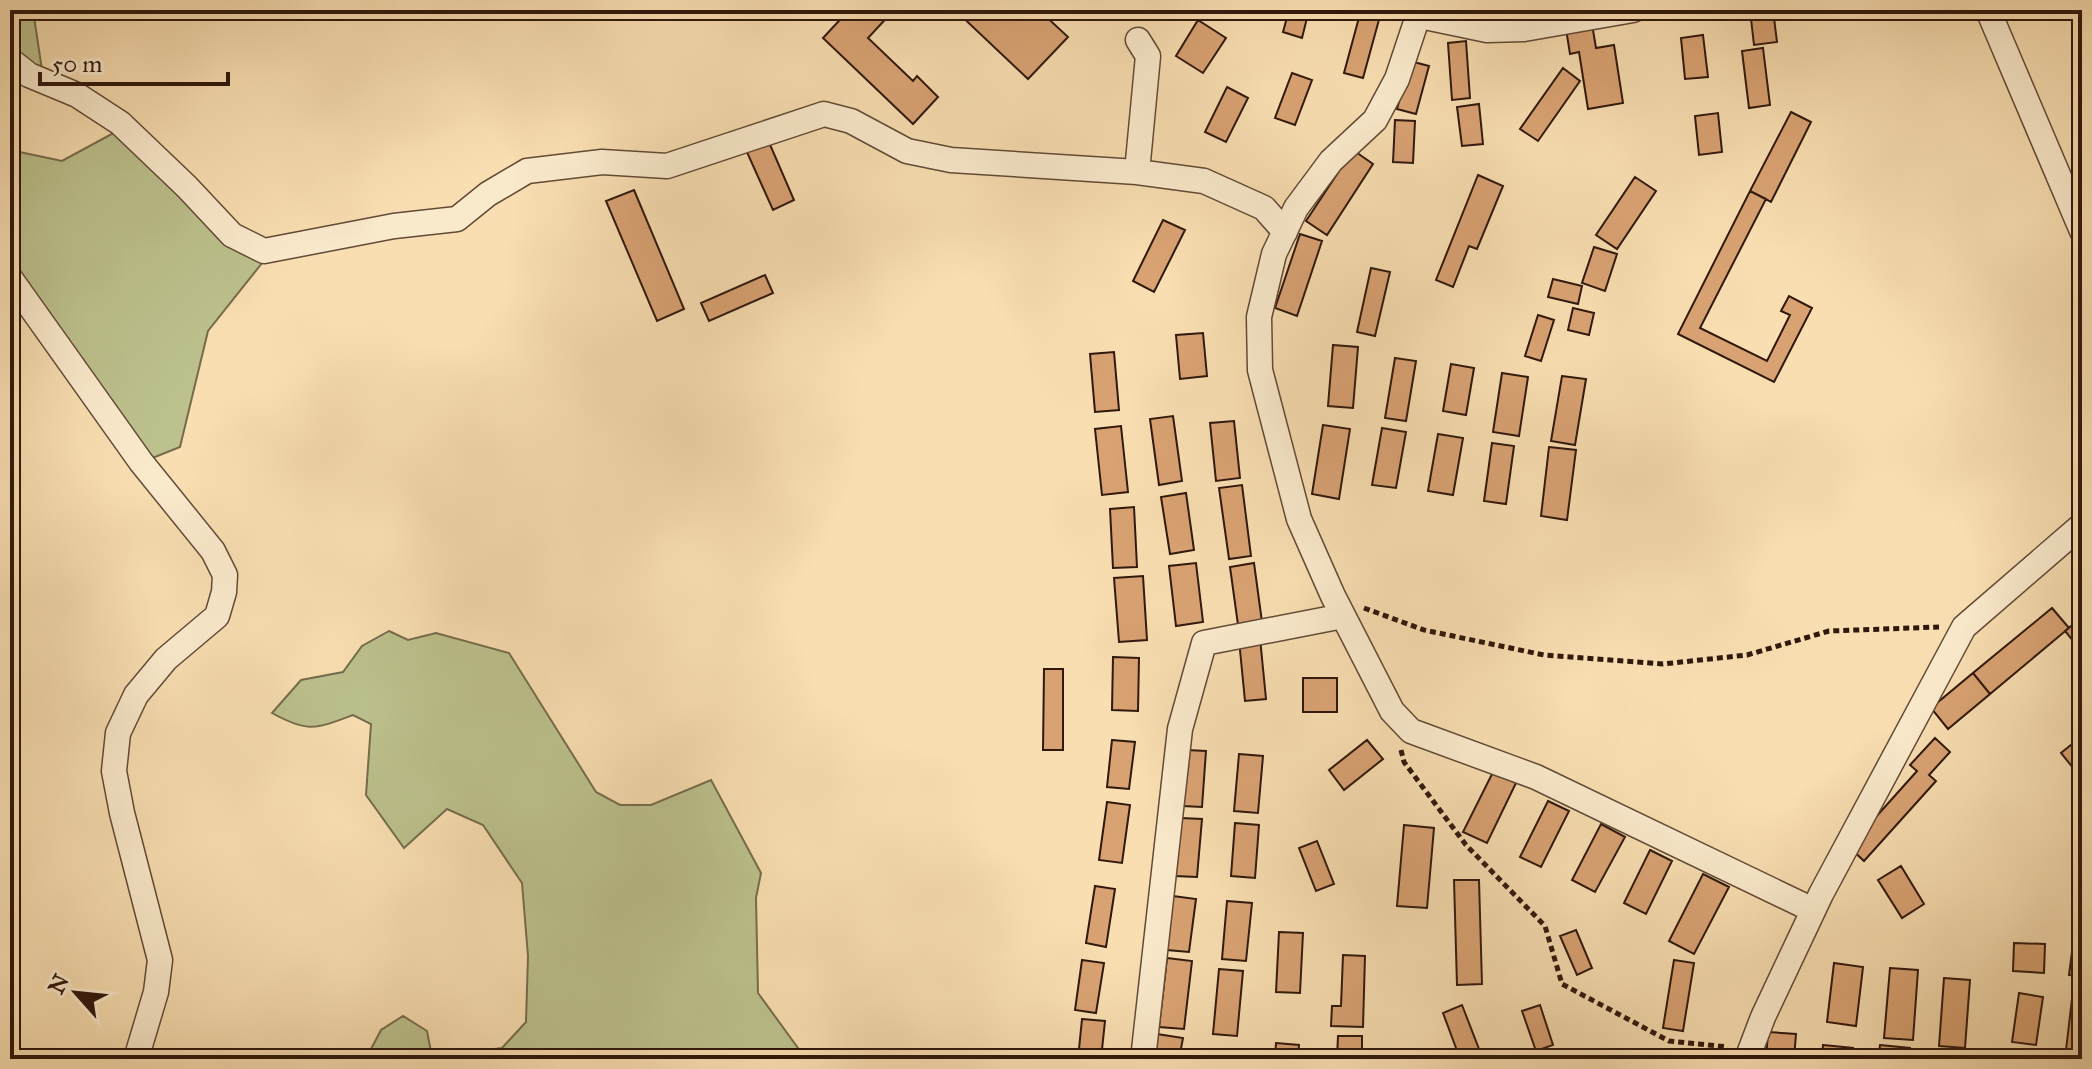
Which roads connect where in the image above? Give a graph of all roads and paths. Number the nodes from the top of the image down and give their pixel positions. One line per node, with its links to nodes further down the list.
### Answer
1 (1631, 10): 3 (street)
2 (1988, 10): 7 (street)
3 (1420, 13): 8 (street)
4 (1138, 40): 6 (street)
5 (10, 60): 6 (street)
6 (1137, 172): 8 (street)
7 (2082, 231)
8 (1285, 232): 11 (street)
9 (10, 278): 16 (street)
10 (2082, 525): 12 (street)
11 (1338, 606): 12 (path); 13 (street); 17 (street)
12 (1964, 627): 14 (street)
13 (1392, 711): 14 (street); 15 (path)
14 (1813, 910): 15 (street)
15 (1748, 1054)
16 (136, 1059)
17 (1143, 1059)

